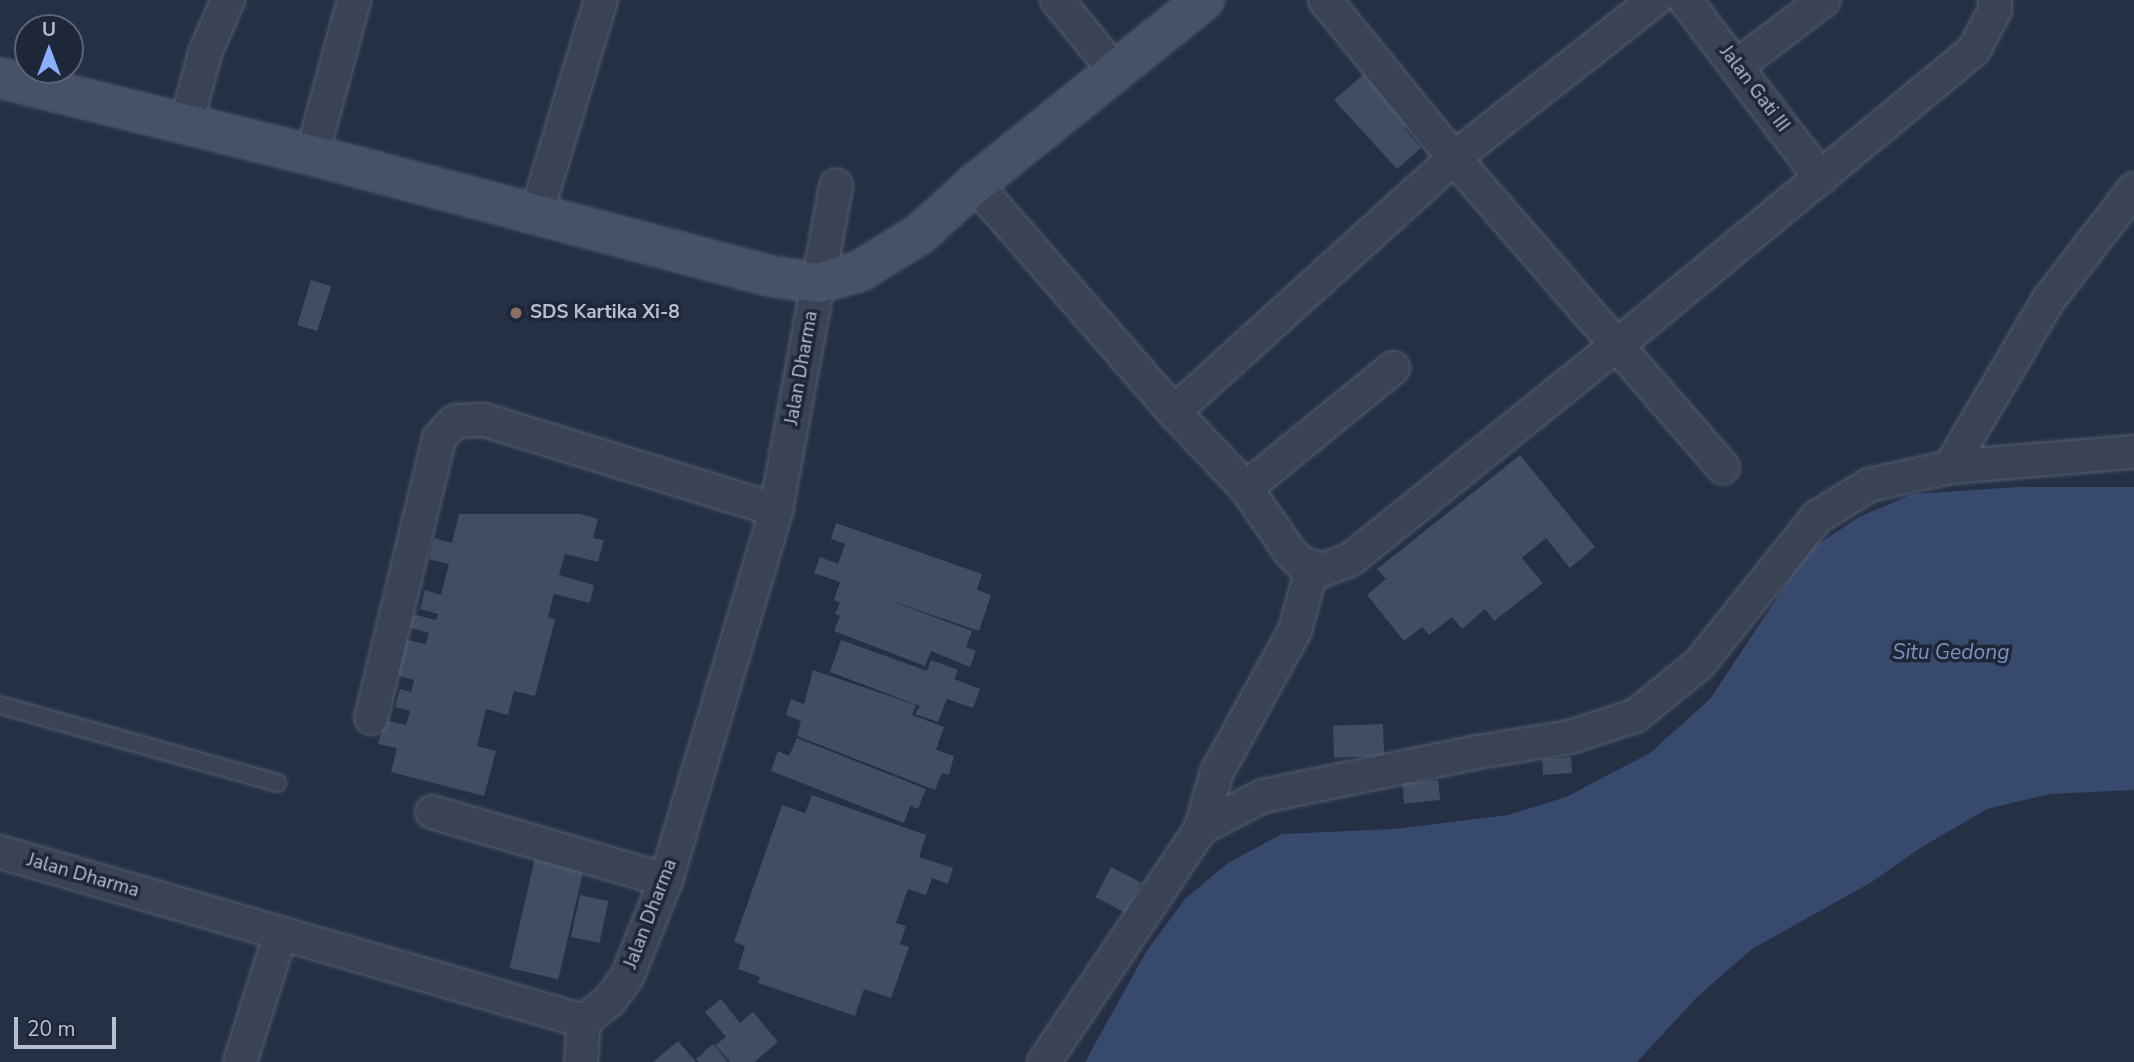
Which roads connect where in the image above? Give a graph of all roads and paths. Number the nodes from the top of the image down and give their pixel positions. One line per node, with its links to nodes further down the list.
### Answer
1 (228, 0): 14 (street)
2 (354, 0): 15 (street)
3 (601, 0): 21 (street)
4 (1057, 0): 12 (street)
5 (1204, 0): 12 (street)
6 (1325, 0): 16 (street)
7 (1655, 0): 16 (street)
8 (1685, 0): 11 (street, Jalan Gati III)
9 (1824, 0): 11 (street)
10 (1995, 0): 17 (street)
11 (1737, 66): 17 (street, Jalan Gati III)
12 (1115, 71): 18 (street)
13 (0, 78): 14 (street)
14 (186, 125): 15 (street)
15 (312, 155): 21 (street)
16 (1454, 158): 23 (street); 25 (street)
17 (1821, 178): 23 (street)
18 (975, 184): 22 (street); 25 (street)
19 (836, 186): 22 (street, Jalan Dharma)
20 (2134, 189): 28 (street)
21 (536, 215): 22 (street)
22 (818, 283): 30 (street, Jalan Dharma)
23 (1615, 346): 27 (street); 31 (street)
24 (1393, 368): 29 (street)
25 (1174, 412): 29 (street)
26 (2134, 452): 28 (street)
27 (1723, 467)
28 (1950, 467): 36 (street)
29 (1246, 488): 31 (street)
30 (776, 510): 33 (street); 38 (street, Jalan Dharma)
31 (1312, 569): 36 (street)
32 (0, 705): 34 (lane)
33 (371, 718)
34 (277, 783)
35 (432, 812): 38 (street)
36 (1201, 828): 43 (street)
37 (0, 852): 39 (street, Jalan Dharma)
38 (666, 880): 40 (street, Jalan Dharma)
39 (281, 933): 40 (street, Jalan Dharma); 41 (street)
40 (584, 1021): 42 (street)
41 (240, 1062)
42 (580, 1062)
43 (1044, 1062)

